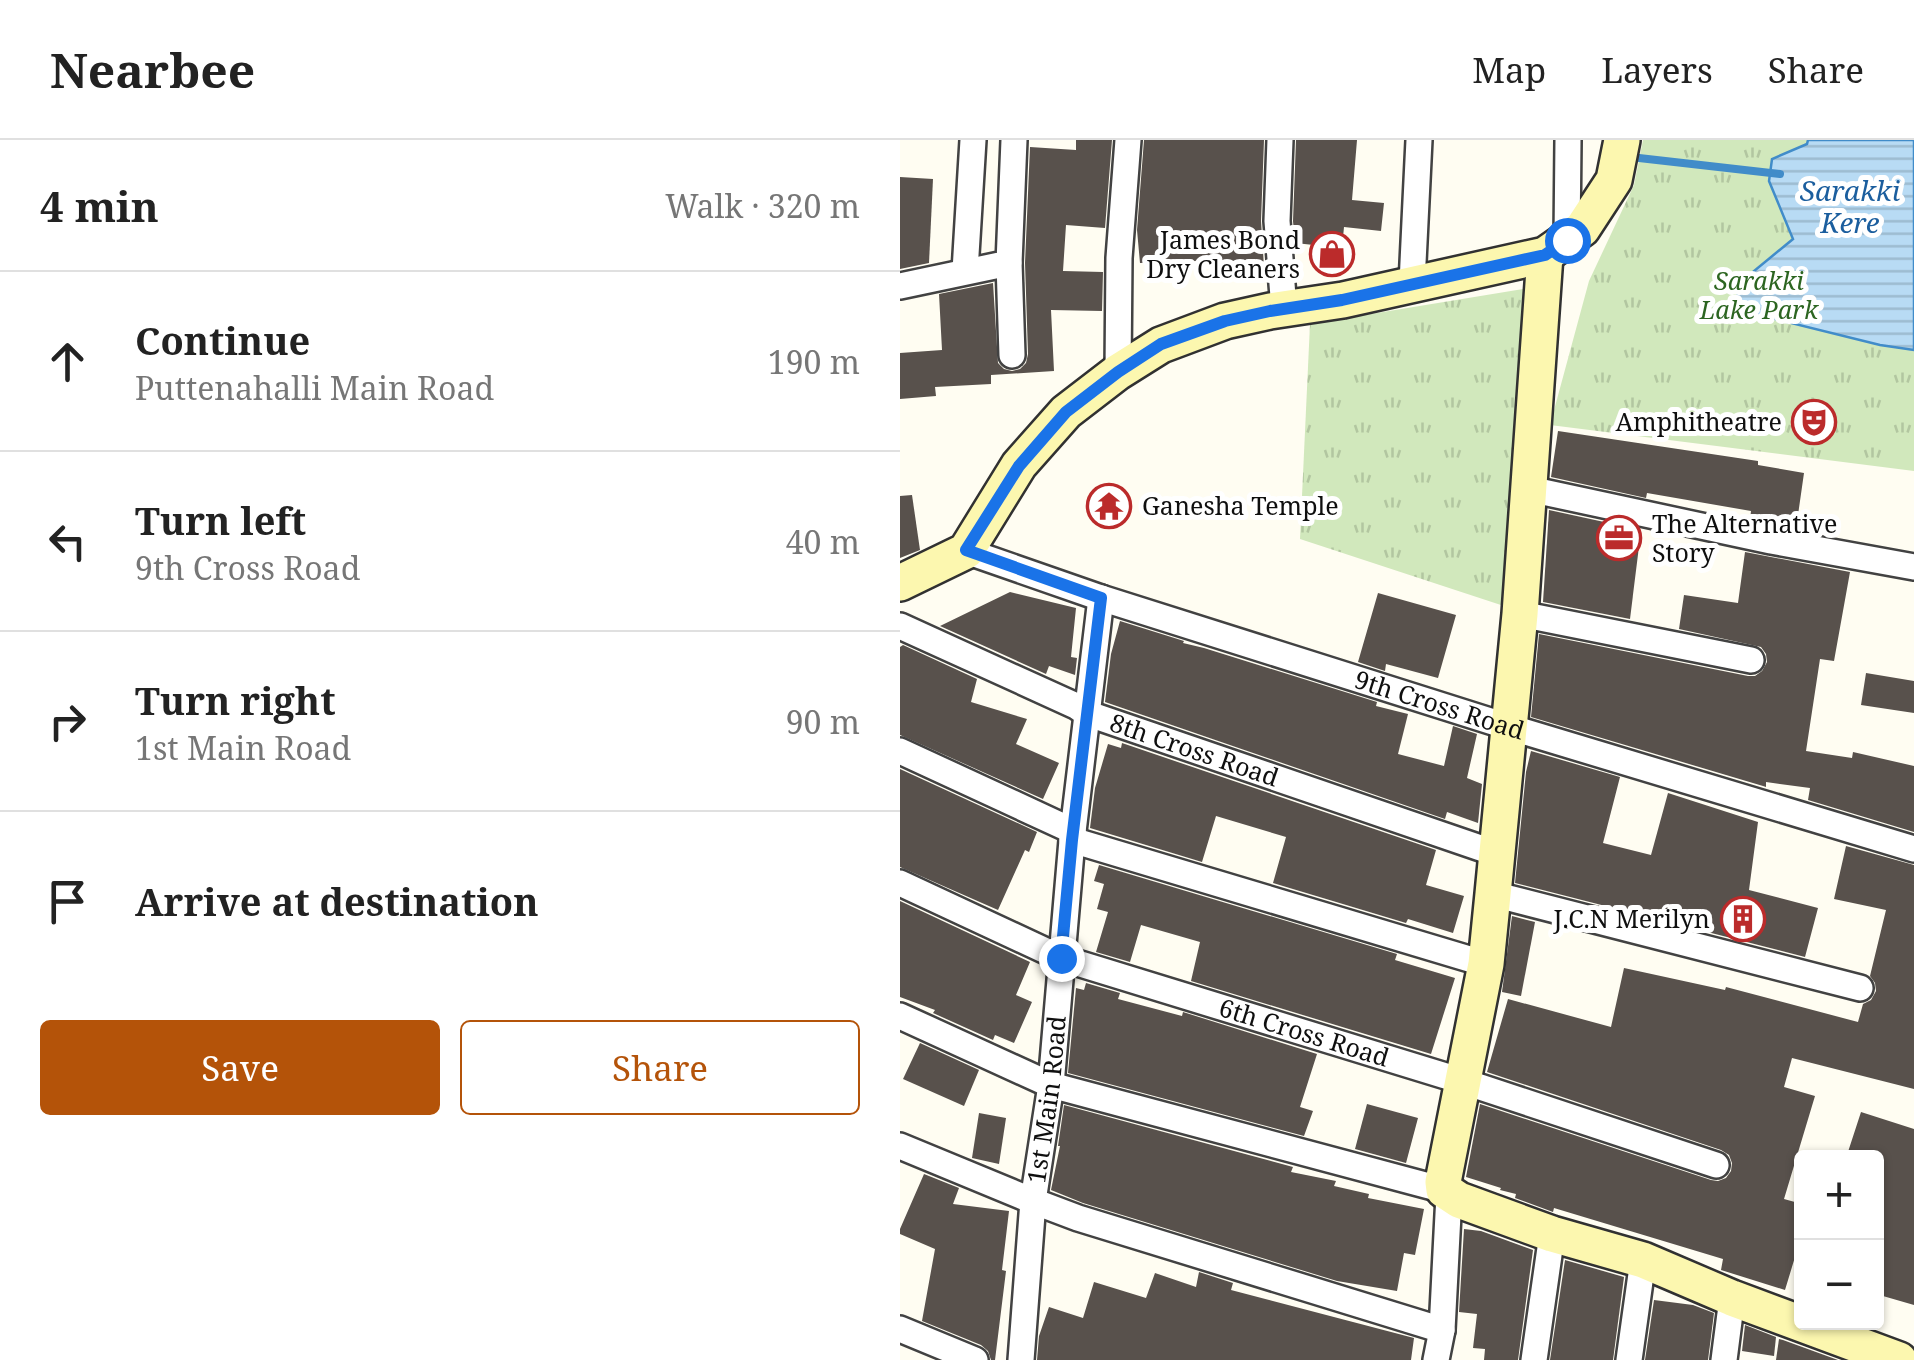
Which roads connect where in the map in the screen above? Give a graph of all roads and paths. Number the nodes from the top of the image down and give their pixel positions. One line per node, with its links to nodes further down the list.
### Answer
1 (972, 140): 10 (street)
2 (1014, 140): 9 (street)
3 (1128, 140): 15 (street)
4 (1280, 140): 13 (street)
5 (1420, 140): 11 (street)
6 (1568, 140): 8 (street)
7 (1622, 140): 8 (street)
8 (1556, 247): 11 (street); 16 (street)
9 (1009, 262): 10 (street); 14 (street)
10 (965, 271): 12 (street)
11 (1412, 283): 13 (street)
12 (900, 286)
13 (1284, 309): 15 (street)
14 (1012, 355)
15 (1118, 372): 17 (street)
16 (1528, 489): 18 (street); 21 (street)
17 (966, 550): 19 (street); 20 (street, 9th Cross Road)
18 (1914, 566)
19 (900, 582)
20 (1101, 598): 24 (street, 1st Main Road); 25 (street, 9th Cross Road)
21 (1520, 614): 23 (street); 25 (street)
22 (900, 626): 24 (street, 8th Cross Road)
23 (1750, 660)
24 (1086, 713): 27 (street, 1st Main Road); 29 (street, 8th Cross Road)
25 (1509, 727): 28 (street, 9th Cross Road); 29 (street)
26 (900, 751): 27 (street)
27 (1072, 836): 32 (street, 1st Main Road); 33 (street)
28 (1914, 849)
29 (1498, 854): 31 (street)
30 (900, 883): 32 (street, 6th Cross Road)
31 (1494, 894): 33 (street); 34 (street)
32 (1061, 958): 36 (street, 6th Cross Road); 37 (street, 1st Main Road)
33 (1486, 964): 36 (street)
34 (1860, 988)
35 (900, 1016): 37 (street)
36 (1462, 1080): 39 (street, 6th Cross Road); 40 (street)
37 (1051, 1085): 40 (street); 41 (street, 1st Main Road)
38 (900, 1146): 41 (street)
39 (1716, 1165)
40 (1447, 1193): 42 (street); 46 (street)
41 (1033, 1202): 46 (street); 49 (street, 1st Main Road)
42 (1552, 1234): 43 (street); 51 (street)
43 (1643, 1260): 44 (street); 52 (street)
44 (1732, 1298): 47 (street); 53 (street)
45 (900, 1330): 48 (street)
46 (1442, 1330): 50 (street)
47 (1824, 1346): 54 (street)
48 (975, 1360)
49 (1021, 1360)
50 (1436, 1360)
51 (1534, 1360)
52 (1629, 1360)
53 (1724, 1360)
54 (1899, 1360)

